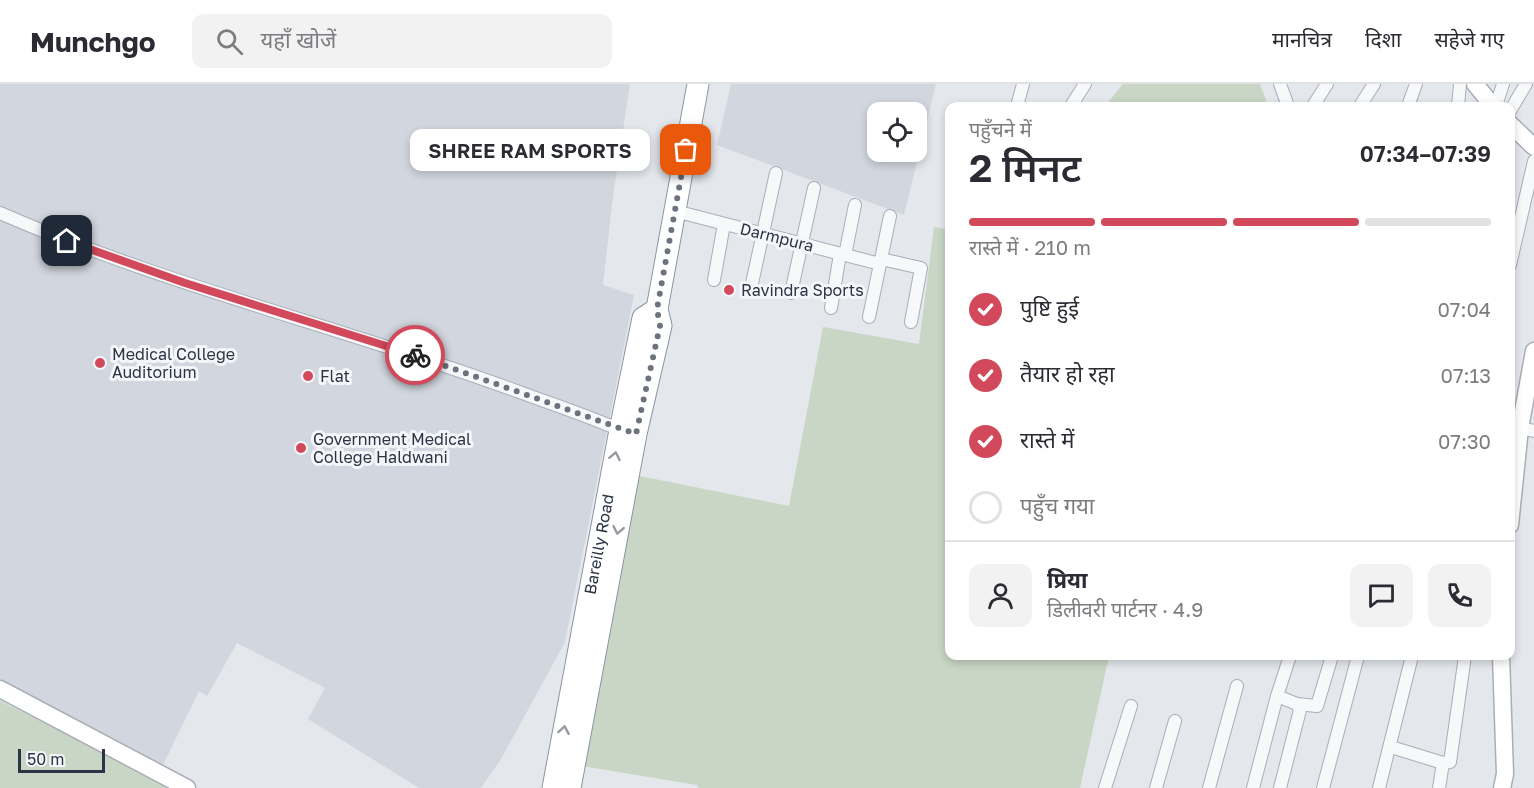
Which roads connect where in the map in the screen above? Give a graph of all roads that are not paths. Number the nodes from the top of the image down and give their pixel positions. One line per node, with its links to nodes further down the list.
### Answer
1 (698, 84): 29 (highway, Bareilly Road)
2 (1023, 84): 12 (street)
3 (1085, 84): 13 (street)
4 (1280, 84): 14 (street)
5 (1328, 84): 15 (street)
6 (1374, 84): 16 (street)
7 (1416, 84): 17 (street)
8 (1460, 84): 18 (street)
9 (1475, 84): 19 (street)
10 (1503, 84): 20 (street)
11 (1526, 84): 21 (street)
12 (1018, 102)
13 (1074, 102)
14 (1287, 102)
15 (1316, 102)
16 (1363, 102)
17 (1409, 102)
18 (1458, 102)
19 (1491, 102)
20 (1496, 102)
21 (1515, 103)
22 (1515, 129): 23 (street)
23 (1534, 147)
24 (1534, 161): 28 (street)
25 (776, 173): 33 (street)
26 (814, 188): 34 (street)
27 (855, 205): 36 (street)
28 (1523, 209): 35 (street)
29 (675, 212): 32 (street, Darmpura); 46 (highway, Bareilly Road)
30 (0, 213): 46 (street)
31 (890, 216): 37 (street)
32 (724, 224): 33 (street, Darmpura); 38 (street)
33 (762, 233): 34 (street, Darmpura); 39 (street)
34 (801, 243): 36 (street, Darmpura); 40 (street)
35 (1515, 243)
36 (842, 254): 37 (street, Darmpura); 41 (street)
37 (880, 261): 42 (street); 43 (street, Darmpura)
38 (714, 280)
39 (751, 288)
40 (791, 293)
41 (831, 308)
42 (869, 316)
43 (911, 322)
44 (1534, 351): 45 (street)
45 (1521, 428): 47 (street)
46 (628, 432): 63 (highway, Bareilly Road, one-way to 46); 64 (highway, Bareilly Road, one-way to 64)
47 (1515, 481)
48 (1289, 660): 56 (street)
49 (1331, 660): 57 (street)
50 (1358, 660): 70 (street)
51 (1411, 660): 60 (street)
52 (1464, 660): 61 (street)
53 (1502, 660): 73 (street)
54 (1237, 686): 67 (street)
55 (0, 689): 62 (street)
56 (1277, 696): 57 (street); 68 (street)
57 (1297, 704): 69 (street)
58 (1131, 706): 65 (street)
59 (1175, 720): 66 (street)
60 (1391, 747): 61 (street); 71 (street)
61 (1443, 763): 72 (street)
62 (187, 788)
63 (553, 788)
64 (570, 788)
65 (1105, 788)
66 (1156, 788)
67 (1209, 788)
68 (1253, 788)
69 (1280, 788)
70 (1323, 788)
71 (1379, 788)
72 (1439, 788)
73 (1502, 788)

